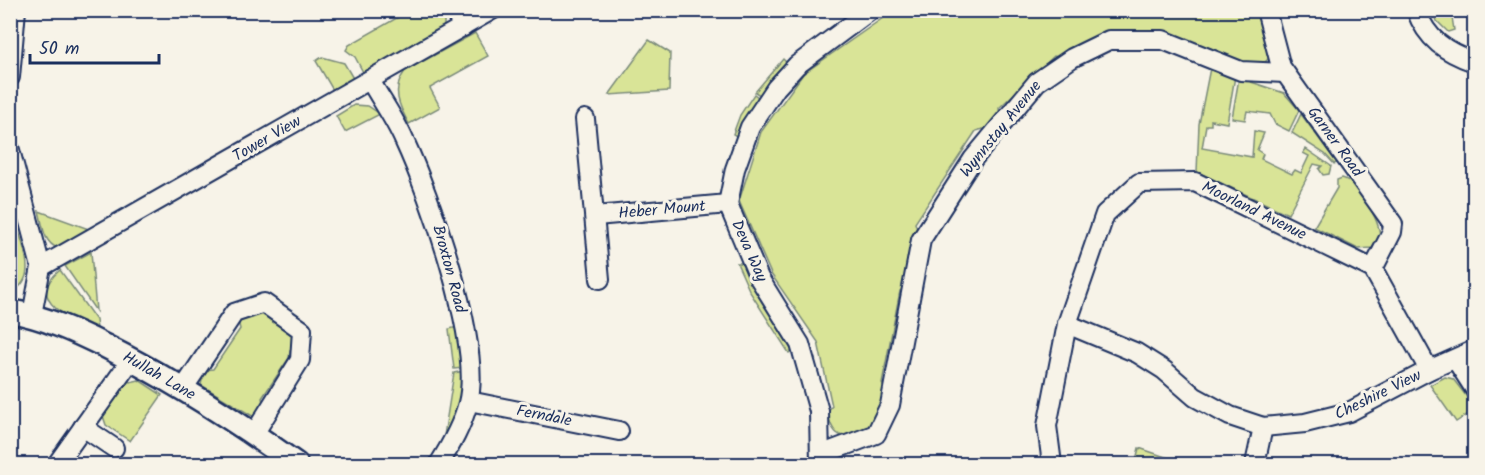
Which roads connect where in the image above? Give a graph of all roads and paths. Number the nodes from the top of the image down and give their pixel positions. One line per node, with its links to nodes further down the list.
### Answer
1 (16, 10): 10 (street)
2 (454, 10): 7 (street)
3 (492, 10): 7 (street, Tower View)
4 (871, 10): 14 (street, Deva Way)
5 (1266, 10): 9 (street, Garner Road)
6 (1416, 10): 8 (street)
7 (463, 27): 11 (street, Tower View)
8 (1474, 62)
9 (1285, 73): 17 (street, Garner Road); 33 (street, Wynnstay Avenue)
10 (10, 77)
11 (370, 80): 16 (street, Tower View); 27 (street, Broxton Road)
12 (585, 119): 15 (street, Heber Mount)
13 (10, 150): 16 (street)
14 (728, 204): 15 (street, Heber Mount); 33 (street, Deva Way)
15 (596, 216): 18 (street, Heber Mount)
16 (41, 267): 19 (street)
17 (1373, 269): 20 (street, Moorland Avenue); 24 (street)
18 (600, 279)
19 (21, 313): 22 (street, Hullah Lane)
20 (1067, 324): 29 (street, Cheshire View); 37 (street, Moorland Avenue)
21 (1474, 350): 23 (street, Cheshire View)
22 (131, 360): 26 (street, Hullah Lane); 28 (street)
23 (1456, 360): 24 (street, Cheshire View); 25 (street)
24 (1429, 370): 29 (street, Cheshire View)
25 (1474, 388)
26 (183, 389): 31 (street, Hullah Lane); 31 (street)
27 (469, 401): 30 (street, Ferndale); 36 (street, Broxton Road)
28 (83, 427): 32 (street); 34 (street)
29 (1263, 427): 38 (street)
30 (619, 430)
31 (254, 434): 35 (street, Hullah Lane)
32 (114, 448)
33 (820, 460)
34 (57, 464)
35 (296, 465)
36 (439, 465)
37 (1052, 465)
38 (1255, 465)

